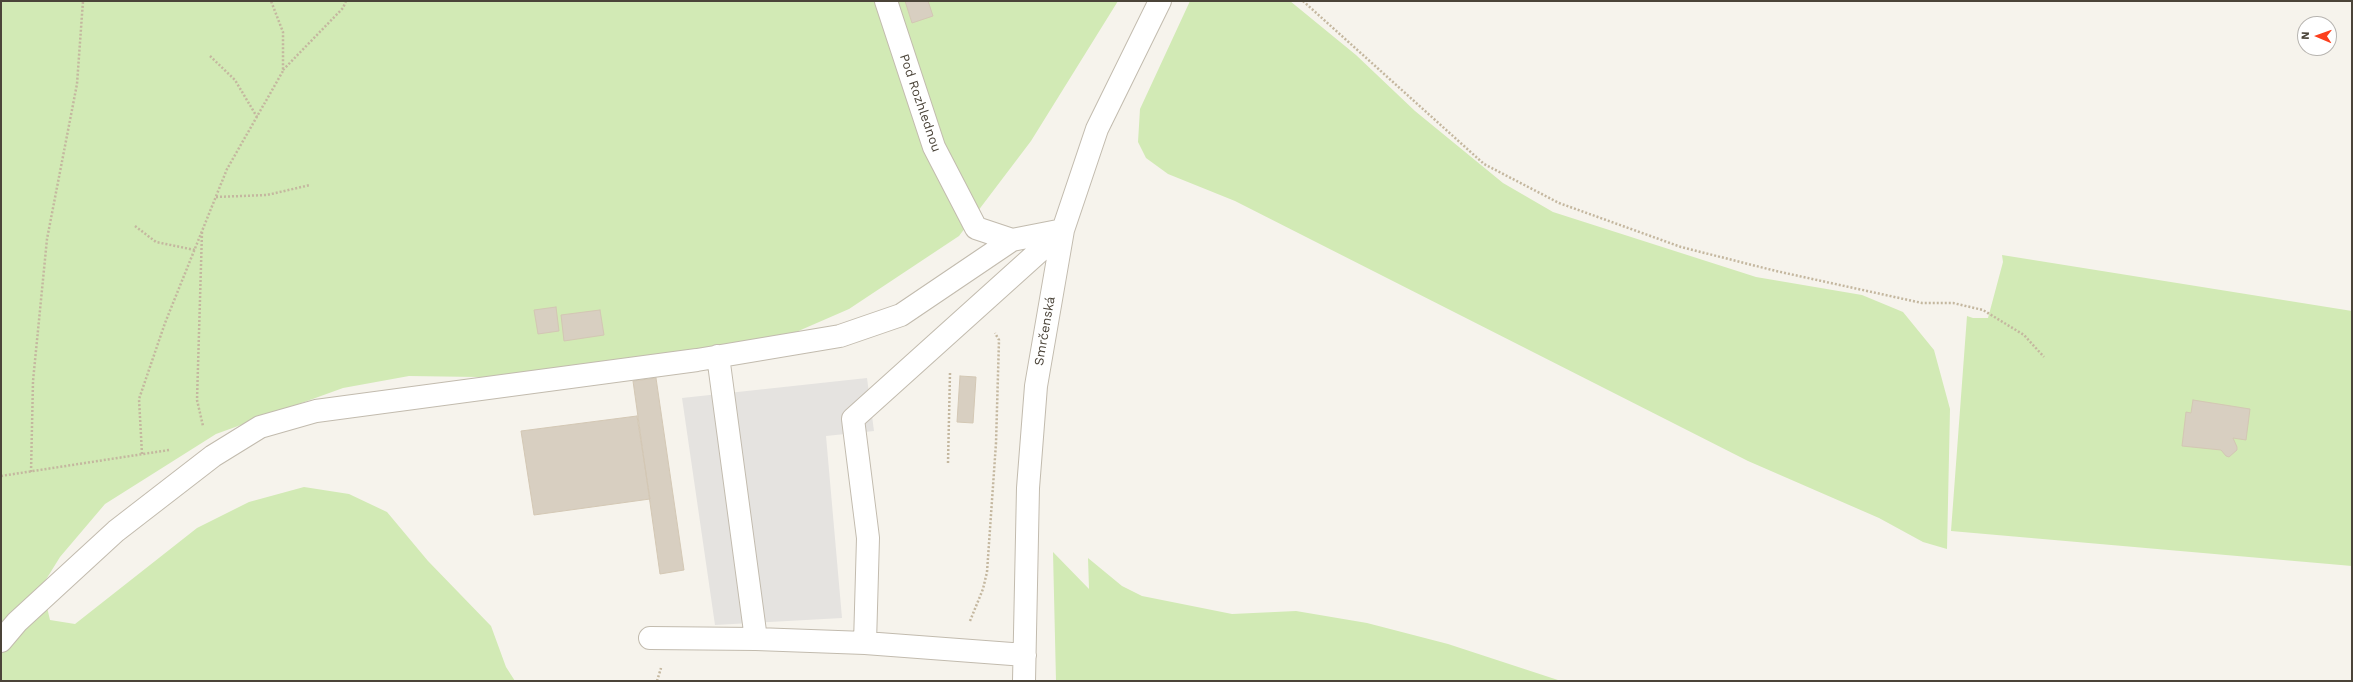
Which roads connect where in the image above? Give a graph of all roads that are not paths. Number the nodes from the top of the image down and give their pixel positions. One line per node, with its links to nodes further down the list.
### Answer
1 (886, 1): 4 (street, Pod Rozhlednou)
2 (1160, 1): 3 (street, Smrčenská)
3 (1063, 230): 4 (street, Pod Rozhlednou); 9 (street); 10 (street, Smrčenská)
4 (1012, 240): 5 (street)
5 (718, 356): 7 (street); 8 (street)
6 (650, 638): 7 (street)
7 (756, 639): 9 (street)
8 (1, 641)
9 (865, 643): 10 (street)
10 (1025, 655): 11 (street, Smrčenská)
11 (1024, 681)

